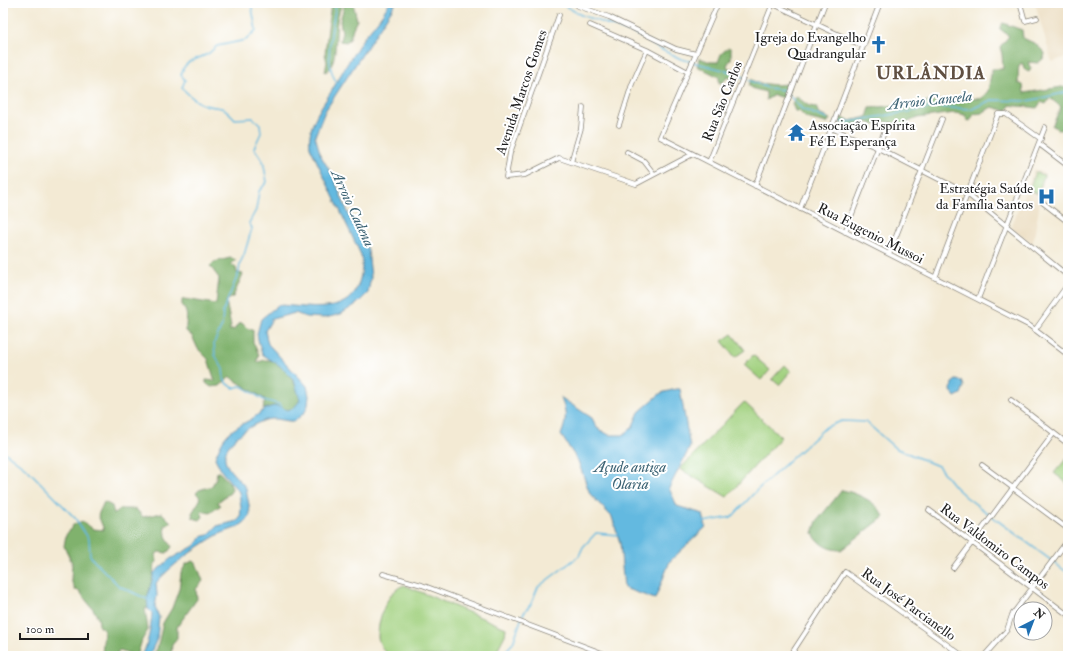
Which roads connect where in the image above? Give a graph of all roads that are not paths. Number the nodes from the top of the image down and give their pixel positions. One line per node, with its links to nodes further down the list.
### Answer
1 (718, 3): 13 (street)
2 (772, 3): 9 (street); 27 (street, Rua São Carlos)
3 (825, 3): 9 (street)
4 (880, 3): 11 (street)
5 (1020, 3): 8 (street)
6 (578, 6): 13 (street)
7 (559, 15): 26 (street, Avenida Marcos Gomes)
8 (1037, 18)
9 (817, 24): 11 (street); 31 (street)
10 (590, 25): 12 (street)
11 (863, 46): 20 (street)
12 (647, 50): 14 (street); 17 (street)
13 (695, 56): 14 (street)
14 (688, 72): 25 (street, Rua Eugenio Mussoi)
15 (583, 107): 26 (street)
16 (942, 119): 29 (street)
17 (620, 125)
18 (887, 125): 23 (street)
19 (1045, 127): 21 (street)
20 (831, 128): 23 (street); 34 (street)
21 (1041, 139): 22 (street); 32 (street)
22 (1040, 144): 28 (street); 36 (street)
23 (878, 148): 29 (street); 37 (street)
24 (627, 152): 30 (street)
25 (693, 154): 27 (street, Rua Eugenio Mussoi); 30 (street)
26 (571, 162): 30 (street)
27 (709, 162): 31 (street, Rua Eugenio Mussoi)
28 (1068, 166)
29 (921, 169): 32 (street); 38 (street)
30 (654, 174)
31 (755, 186): 34 (street, Rua Eugenio Mussoi)
32 (966, 193): 36 (street); 40 (street)
33 (1042, 202): 35 (street)
34 (800, 209): 37 (street, Rua Eugenio Mussoi)
35 (1068, 222)
36 (1007, 226): 39 (street); 42 (street)
37 (845, 232): 38 (street, Rua Eugenio Mussoi)
38 (888, 254): 40 (street, Rua Eugenio Mussoi)
39 (1068, 276)
40 (935, 278): 42 (street, Rua Eugenio Mussoi)
41 (1068, 284): 43 (street)
42 (978, 299): 43 (street, Rua Eugenio Mussoi)
43 (1035, 330): 44 (street, Rua Eugenio Mussoi)
44 (1068, 354)
45 (1011, 400): 46 (street)
46 (1054, 433): 47 (street); 49 (street)
47 (1068, 444)
48 (982, 465): 49 (street)
49 (1013, 488): 51 (street); 53 (street)
50 (929, 510): 53 (street, Rua Valdomiro Campos)
51 (1068, 529)
52 (1068, 540): 56 (street)
53 (972, 543): 54 (street); 56 (street, Rua Valdomiro Campos)
54 (953, 568)
55 (383, 574): 58 (street)
56 (1032, 588): 57 (street, Rua Valdomiro Campos); 61 (street)
57 (1068, 615)
58 (610, 656)
59 (790, 656): 60 (street, Rua José Parcianello)
60 (963, 656)
61 (984, 656)

